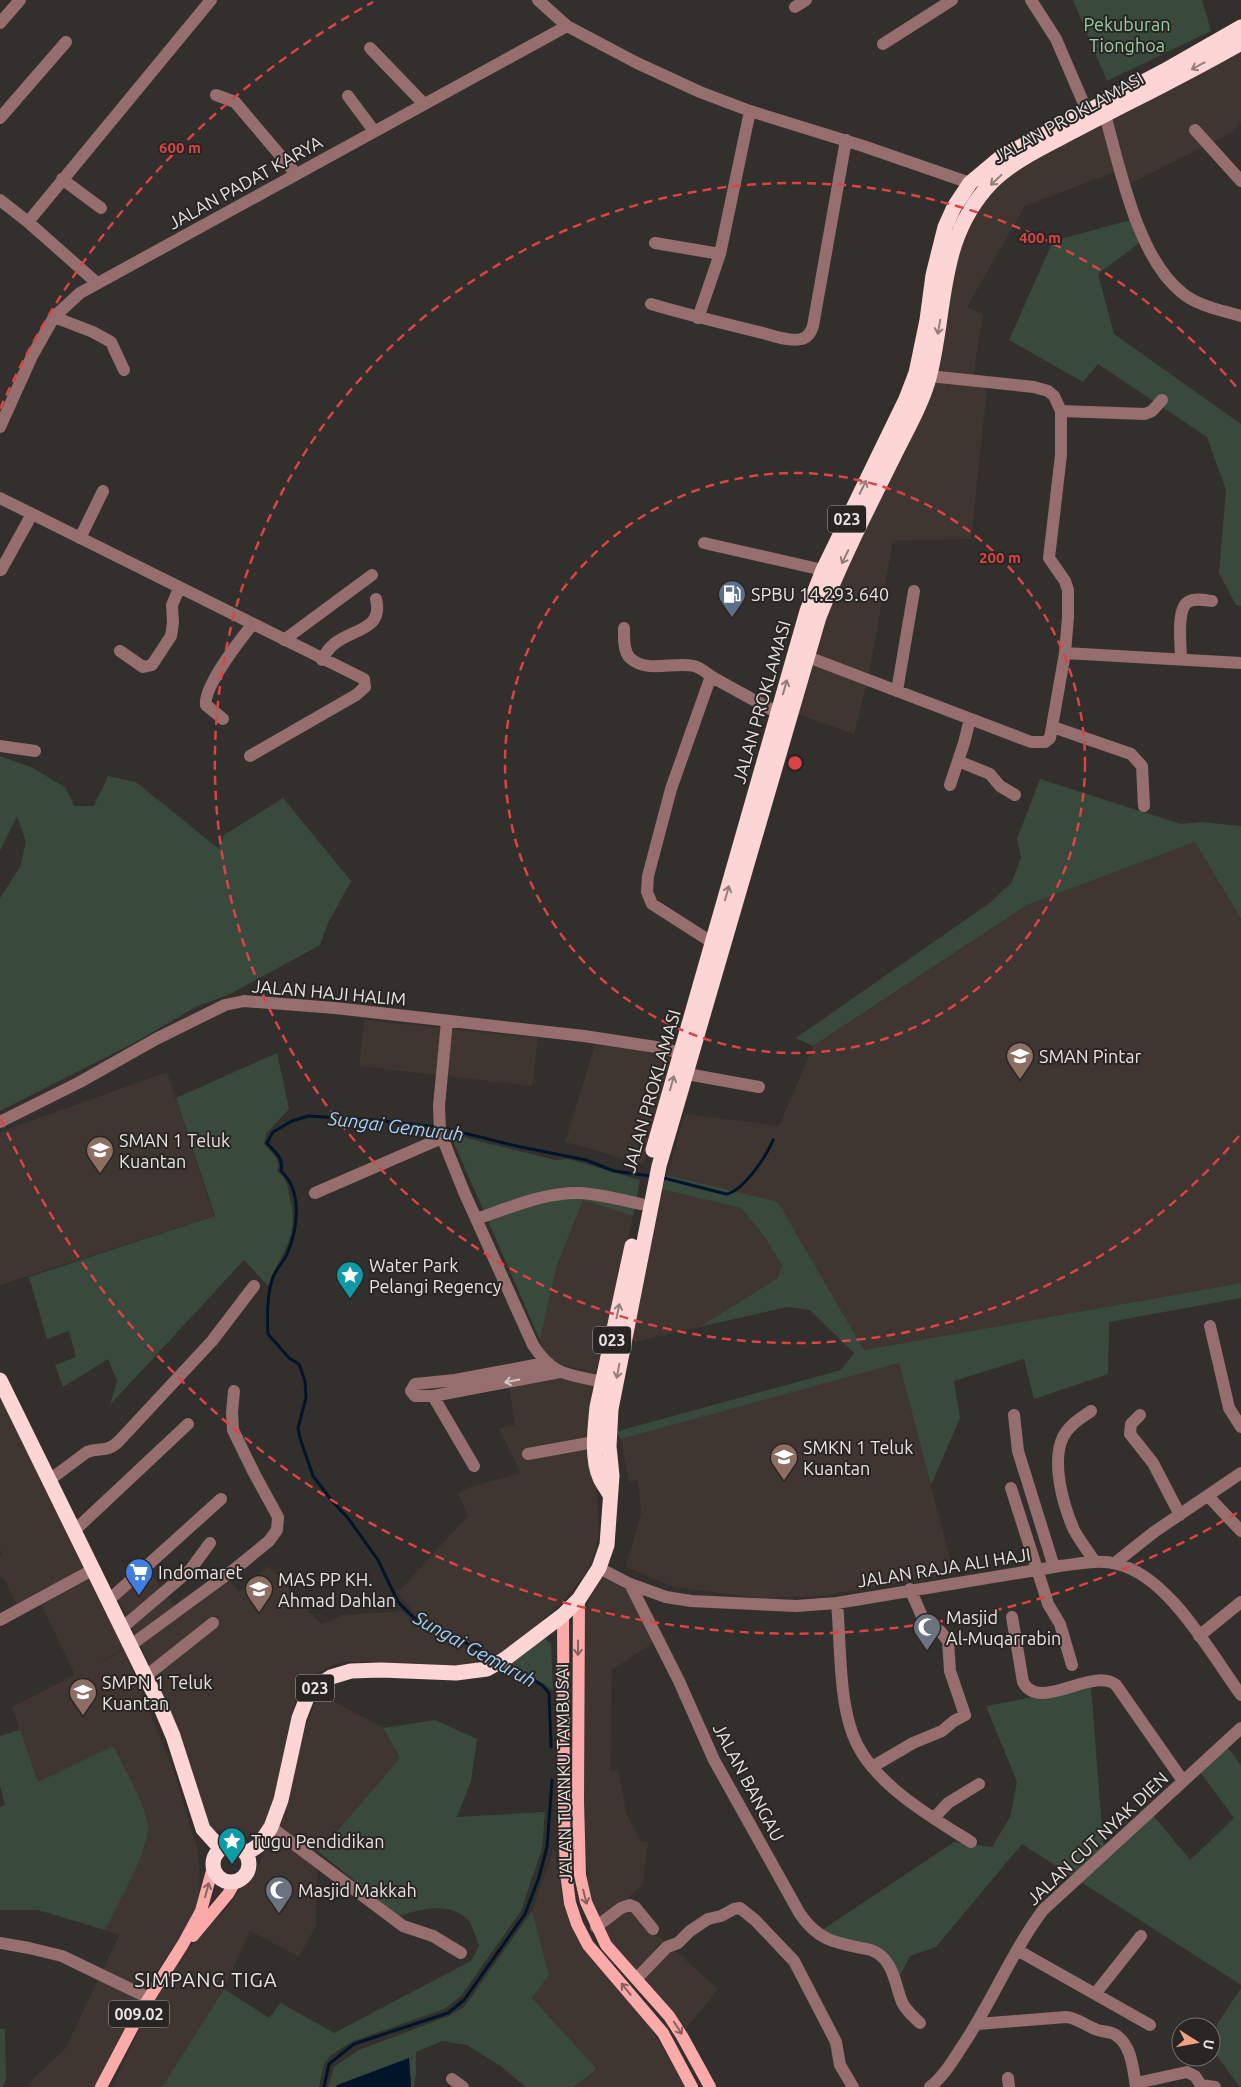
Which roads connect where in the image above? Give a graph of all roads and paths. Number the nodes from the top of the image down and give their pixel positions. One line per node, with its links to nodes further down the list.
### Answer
1 (20, 0): 6 (street)
2 (210, 0): 25 (street)
3 (952, 0): 11 (street)
4 (1031, 0): 18 (street)
5 (543, 2): 7 (street)
6 (0, 23)
7 (567, 26): 16 (street, JALAN PADAT KARYA); 17 (street)
8 (1241, 27): 13 (highway, JALAN PROKLAMASI / 023)
9 (66, 42): 20 (street)
10 (1241, 43): 13 (highway, JALAN PROKLAMASI / 023, one-way to 13)
11 (883, 44)
12 (370, 48): 16 (street)
13 (1166, 76): 18 (highway, JALAN PROKLAMASI / 023); 19 (highway, JALAN PROKLAMASI / 023)
14 (216, 95): 24 (street)
15 (348, 96): 22 (street)
16 (424, 104): 22 (street, JALAN PADAT KARYA)
17 (750, 111): 23 (street); 32 (street)
18 (1087, 112): 27 (highway, JALAN PROKLAMASI / 023)
19 (1104, 115): 35 (street); 39 (highway, JALAN PROKLAMASI / 023, one-way to 39)
20 (0, 118)
21 (1195, 130): 26 (street)
22 (374, 132): 24 (street, JALAN PADAT KARYA)
23 (846, 140): 27 (street); 37 (street)
24 (296, 174): 33 (street, JALAN PADAT KARYA)
25 (62, 179): 29 (street); 30 (street)
26 (1241, 181)
27 (970, 183): 43 (highway, JALAN PROKLAMASI / 023)
28 (0, 200): 30 (street)
29 (101, 208)
30 (28, 222): 33 (street)
31 (655, 243): 32 (street)
32 (720, 254): 37 (street)
33 (97, 282): 36 (street, JALAN PADAT KARYA)
34 (651, 304): 37 (street)
35 (1241, 316)
36 (54, 317): 38 (street); 42 (street, JALAN PADAT KARYA)
37 (698, 318)
38 (124, 370)
39 (929, 376): 41 (street); 43 (highway, JALAN PROKLAMASI / 023)
40 (1162, 400): 41 (street)
41 (1061, 411): 60 (street)
42 (0, 428)
43 (894, 440): 50 (highway, JALAN PROKLAMASI / 023, one-way to 43); 61 (highway, JALAN PROKLAMASI / 023, one-way to 61)
44 (103, 491): 47 (street)
45 (0, 498): 46 (street)
46 (32, 514): 47 (street); 49 (street)
47 (80, 538): 52 (street)
48 (704, 543): 50 (street)
49 (1, 570)
50 (823, 570): 67 (highway, JALAN PROKLAMASI / 023, one-way to 50)
51 (372, 574): 58 (street)
52 (179, 589): 56 (street); 59 (street)
53 (914, 591): 66 (street)
54 (376, 599): 63 (street)
55 (1212, 601): 62 (street)
56 (252, 625): 58 (street); 68 (street)
57 (624, 628): 65 (street)
58 (284, 640): 63 (street)
59 (120, 652)
60 (1065, 653): 62 (street); 70 (street)
61 (808, 657): 66 (street); 73 (highway, JALAN PROKLAMASI / 023)
62 (1181, 659): 64 (street)
63 (322, 660): 74 (street)
64 (1241, 663)
65 (711, 676): 67 (street); 79 (street)
66 (897, 691): 69 (street)
67 (778, 713): 73 (highway, JALAN PROKLAMASI / 023)
68 (223, 719)
69 (970, 719): 70 (street); 75 (street)
70 (1053, 727): 78 (street)
71 (0, 746): 72 (street)
72 (35, 750)
73 (772, 755): 79 (highway, JALAN PROKLAMASI / 023, one-way to 73); 82 (highway, JALAN PROKLAMASI / 023)
74 (250, 756)
75 (958, 762): 76 (street); 77 (street)
76 (950, 785)
77 (1015, 795)
78 (1144, 806)
79 (713, 943): 81 (highway, JALAN PROKLAMASI / 023)
80 (447, 1021): 81 (street, JALAN HAJI HALIM); 84 (street, JALAN HAJI HALIM); 86 (street)
81 (681, 1053): 85 (highway, JALAN PROKLAMASI / 023, one-way to 81)
82 (687, 1074): 83 (street); 85 (highway, JALAN PROKLAMASI / 023)
83 (759, 1087)
84 (0, 1122)
85 (666, 1122): 88 (highway, JALAN PROKLAMASI / 023)
86 (441, 1130): 87 (street); 89 (street)
87 (315, 1193)
88 (646, 1205): 89 (street); 95 (highway, JALAN PROKLAMASI / 023, one-way to 88); 98 (highway, JALAN PROKLAMASI / 023, one-way to 98)
89 (476, 1219): 92 (street)
90 (254, 1286): 108 (street)
91 (1210, 1326): 103 (street)
92 (545, 1363): 93 (street); 97 (street)
93 (560, 1372): 95 (street); 97 (street, one-way to 97)
94 (0, 1380): 108 (highway)
95 (603, 1382): 98 (highway, JALAN PROKLAMASI / 023)
96 (234, 1391): 135 (street)
97 (433, 1396): 106 (street)
98 (604, 1408): 104 (highway, JALAN PROKLAMASI / 023); 110 (highway, JALAN PROKLAMASI / 023)
99 (1091, 1411): 117 (street)
100 (1014, 1415): 119 (street)
101 (1140, 1415): 113 (street)
102 (188, 1424): 114 (street)
103 (1241, 1427)
104 (594, 1442): 105 (street); 110 (highway, JALAN PROKLAMASI / 023)
105 (528, 1454)
106 (474, 1466)
107 (1241, 1473): 111 (street)
108 (48, 1481): 114 (highway)
109 (1011, 1488): 122 (street)
110 (610, 1495): 120 (highway, JALAN PROKLAMASI / 023)
111 (1208, 1496): 113 (street); 115 (street)
112 (221, 1499): 126 (street)
113 (1180, 1515): 118 (street)
114 (74, 1531): 121 (highway)
115 (1241, 1531)
116 (210, 1543): 133 (street)
117 (1095, 1562): 118 (street, JALAN RAJA ALI HAJI); 119 (street, JALAN RAJA ALI HAJI)
118 (1115, 1563): 134 (street, JALAN RAJA ALI HAJI)
119 (1054, 1567): 122 (street, JALAN RAJA ALI HAJI)
120 (599, 1568): 123 (street, JALAN RAJA ALI HAJI); 125 (highway, JALAN PROKLAMASI / 023)
121 (94, 1569): 126 (highway); 131 (street)
122 (1038, 1569): 124 (street, JALAN RAJA ALI HAJI); 136 (street)
123 (630, 1584): 127 (street, JALAN RAJA ALI HAJI); 160 (street, JALAN BANGAU)
124 (910, 1589): 127 (street, JALAN RAJA ALI HAJI); 140 (street)
125 (579, 1599): 129 (highway, JALAN PROKLAMASI / 023); 150 (main road, JALAN TUANKU TAMBUSAI, one-way to 150)
126 (109, 1600): 133 (highway)
127 (837, 1602): 140 (street)
128 (1241, 1602): 134 (street)
129 (563, 1615): 144 (highway, 023); 168 (main road, JALAN TUANKU TAMBUSAI, one-way to 129)
130 (1012, 1617): 141 (street)
131 (0, 1620)
132 (213, 1623): 137 (street)
133 (122, 1627): 135 (highway)
134 (1199, 1636): 138 (street, JALAN RAJA ALI HAJI)
135 (131, 1645): 137 (highway)
136 (1072, 1665)
137 (146, 1676): 146 (highway)
138 (1241, 1696)
139 (1241, 1728): 141 (street, JALAN CUT NYAK DIEN)
140 (872, 1767): 143 (street)
141 (1183, 1781): 155 (street, JALAN CUT NYAK DIEN)
142 (979, 1784): 143 (street)
143 (934, 1818): 145 (street)
144 (271, 1827): 147 (highway, 023); 156 (street)
145 (971, 1842)
146 (221, 1849): 147 (highway); 148 (highway)
147 (246, 1854): 149 (highway)
148 (213, 1867): 149 (highway); 154 (main road, 009.02, one-way to 148)
149 (235, 1882): 154 (main road, 009.02)
150 (596, 1927): 151 (street); 157 (main road, JALAN TUANKU TAMBUSAI)
151 (653, 1929)
152 (1141, 1936): 158 (street)
153 (0, 1943): 159 (street)
154 (183, 1944): 159 (main road, 009.02)
155 (1017, 1950): 158 (street); 161 (street, JALAN CUT NYAK DIEN)
156 (461, 1952)
157 (637, 1978): 165 (main road, JALAN TUANKU TAMBUSAI, one-way to 165); 169 (street)
158 (1095, 1994): 162 (street)
159 (149, 1998): 166 (main road, 009.02)
160 (920, 2023)
161 (978, 2024): 164 (street); 170 (street, JALAN CUT NYAK DIEN)
162 (1150, 2025)
163 (452, 2079): 167 (street)
164 (1136, 2085): 171 (street)
165 (705, 2086)
166 (101, 2087)
167 (463, 2087)
168 (692, 2087)
169 (853, 2087)
170 (930, 2087)
171 (1215, 2087)

